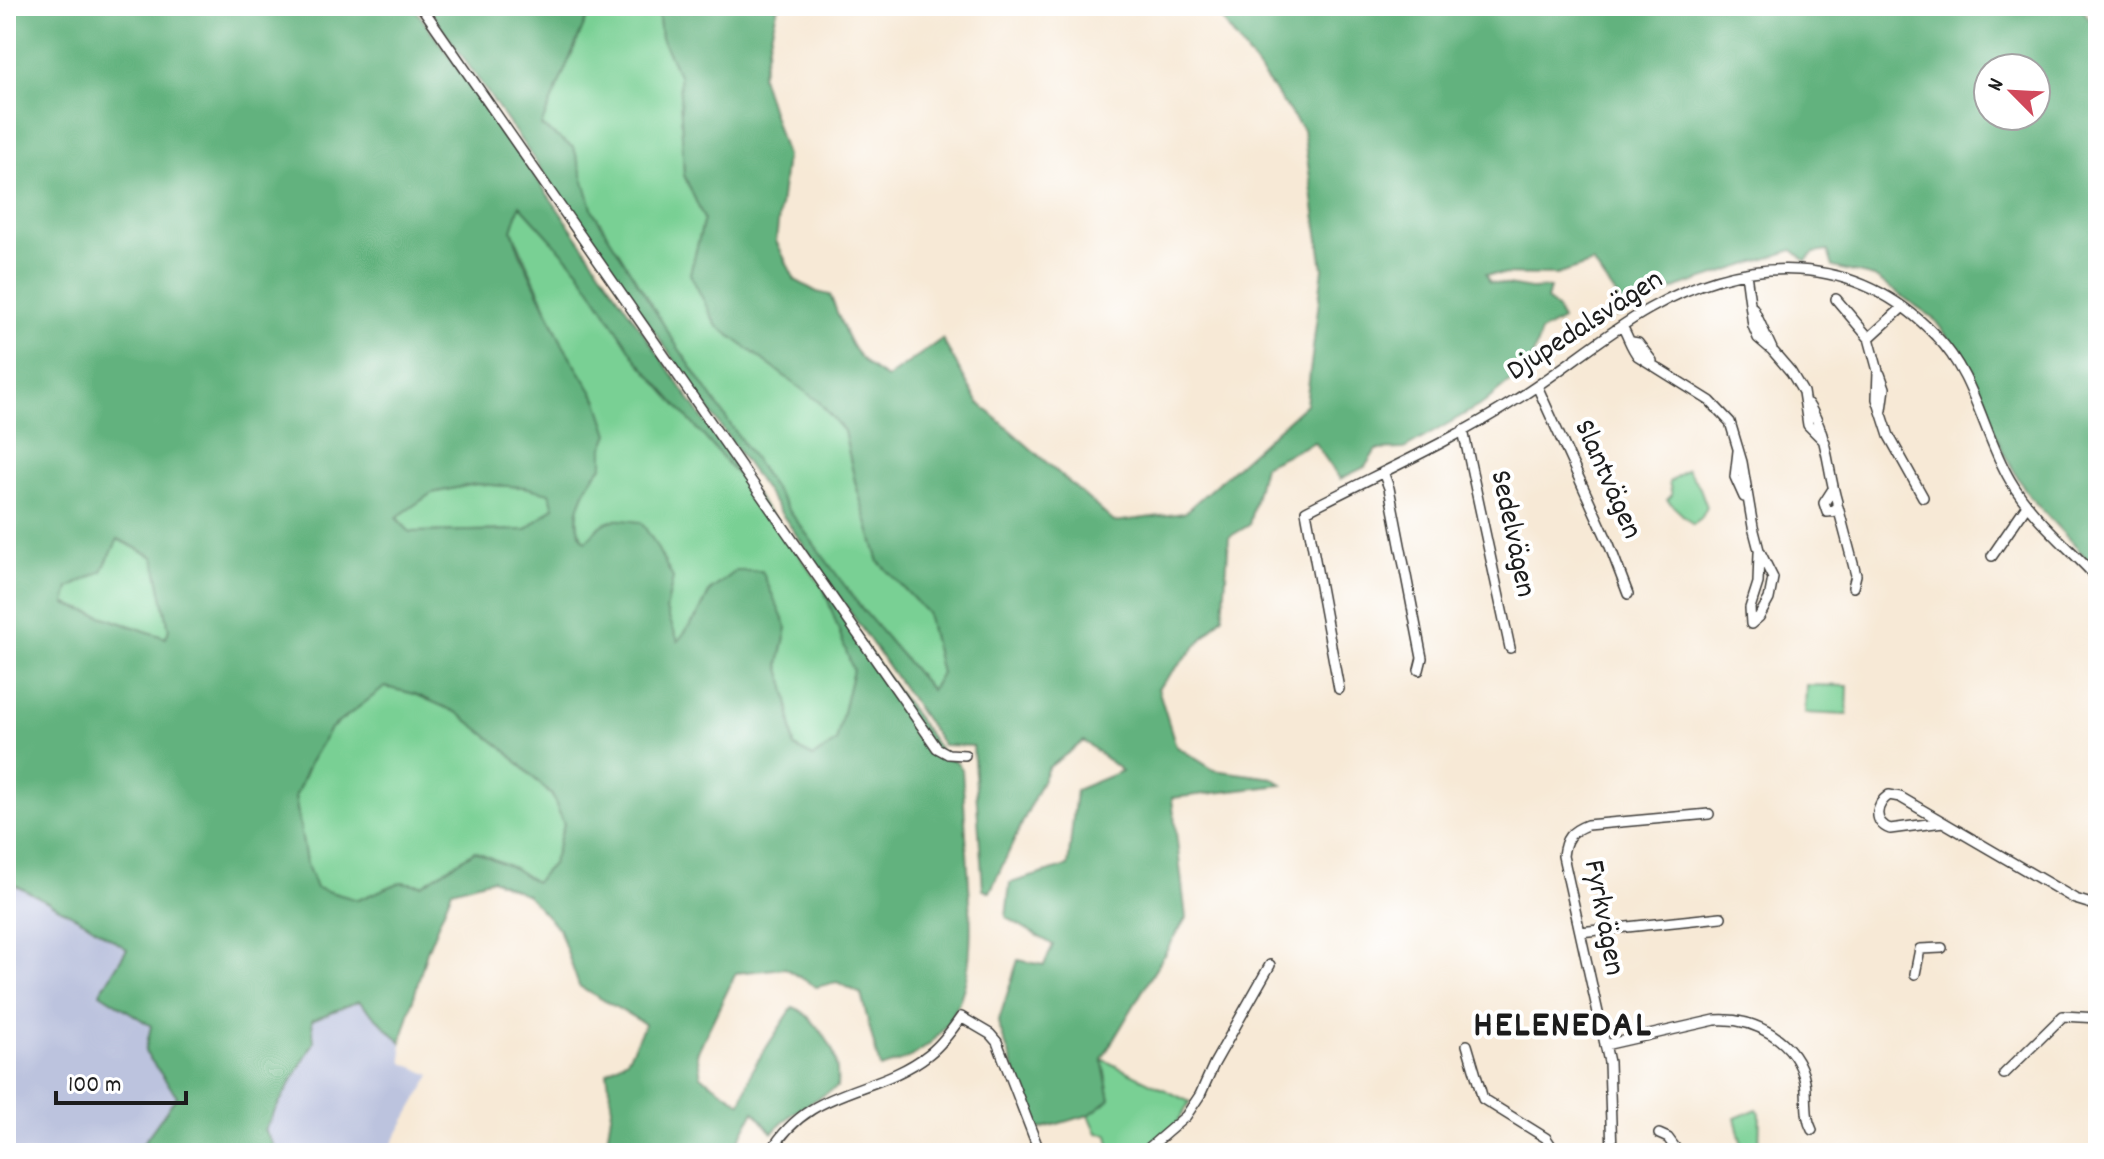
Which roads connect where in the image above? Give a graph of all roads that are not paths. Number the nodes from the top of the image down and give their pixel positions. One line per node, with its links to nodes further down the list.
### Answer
1 (421, 6): 24 (street)
2 (2094, 6): 3 (street)
3 (2098, 12)
4 (1746, 273): 6 (street, Djupedalsvägen); 7 (street, Djupedalsvägen); 19 (street)
5 (1836, 299): 8 (street)
6 (1903, 307): 8 (street); 13 (street, Djupedalsvägen)
7 (1622, 326): 9 (street, Djupedalsvägen); 14 (street)
8 (1869, 338): 12 (street)
9 (1537, 386): 10 (street, Djupedalsvägen); 20 (street, Slantvägen)
10 (1463, 430): 11 (street, Djupedalsvägen); 21 (street, Sedelvägen)
11 (1383, 472): 22 (street); 23 (street, Djupedalsvägen)
12 (1923, 497)
13 (2027, 505): 15 (street); 16 (street, Djupedalsvägen)
14 (1759, 550): 17 (street); 18 (street)
15 (1992, 556)
16 (2098, 579)
17 (1758, 583): 18 (street); 18 (street)
18 (1773, 583)
19 (1853, 587)
20 (1628, 594)
21 (1510, 648)
22 (1419, 670)
23 (1339, 689)
24 (965, 755)
25 (1709, 814): 29 (street, Fyrkvägen)
26 (1943, 822): 26 (street); 27 (street)
27 (2098, 906)
28 (1721, 917): 29 (street)
29 (1580, 932): 35 (street, Fyrkvägen)
30 (1942, 948): 32 (street)
31 (1270, 965): 41 (street)
32 (1915, 974)
33 (2098, 1018): 36 (street)
34 (1467, 1045): 42 (street)
35 (1605, 1045): 37 (street); 43 (street, Fyrkvägen)
36 (2004, 1074)
37 (1812, 1130)
38 (1659, 1134): 44 (street)
39 (770, 1153): 40 (street)
40 (1040, 1153)
41 (1143, 1153)
42 (1556, 1153)
43 (1612, 1153)
44 (1679, 1153)

